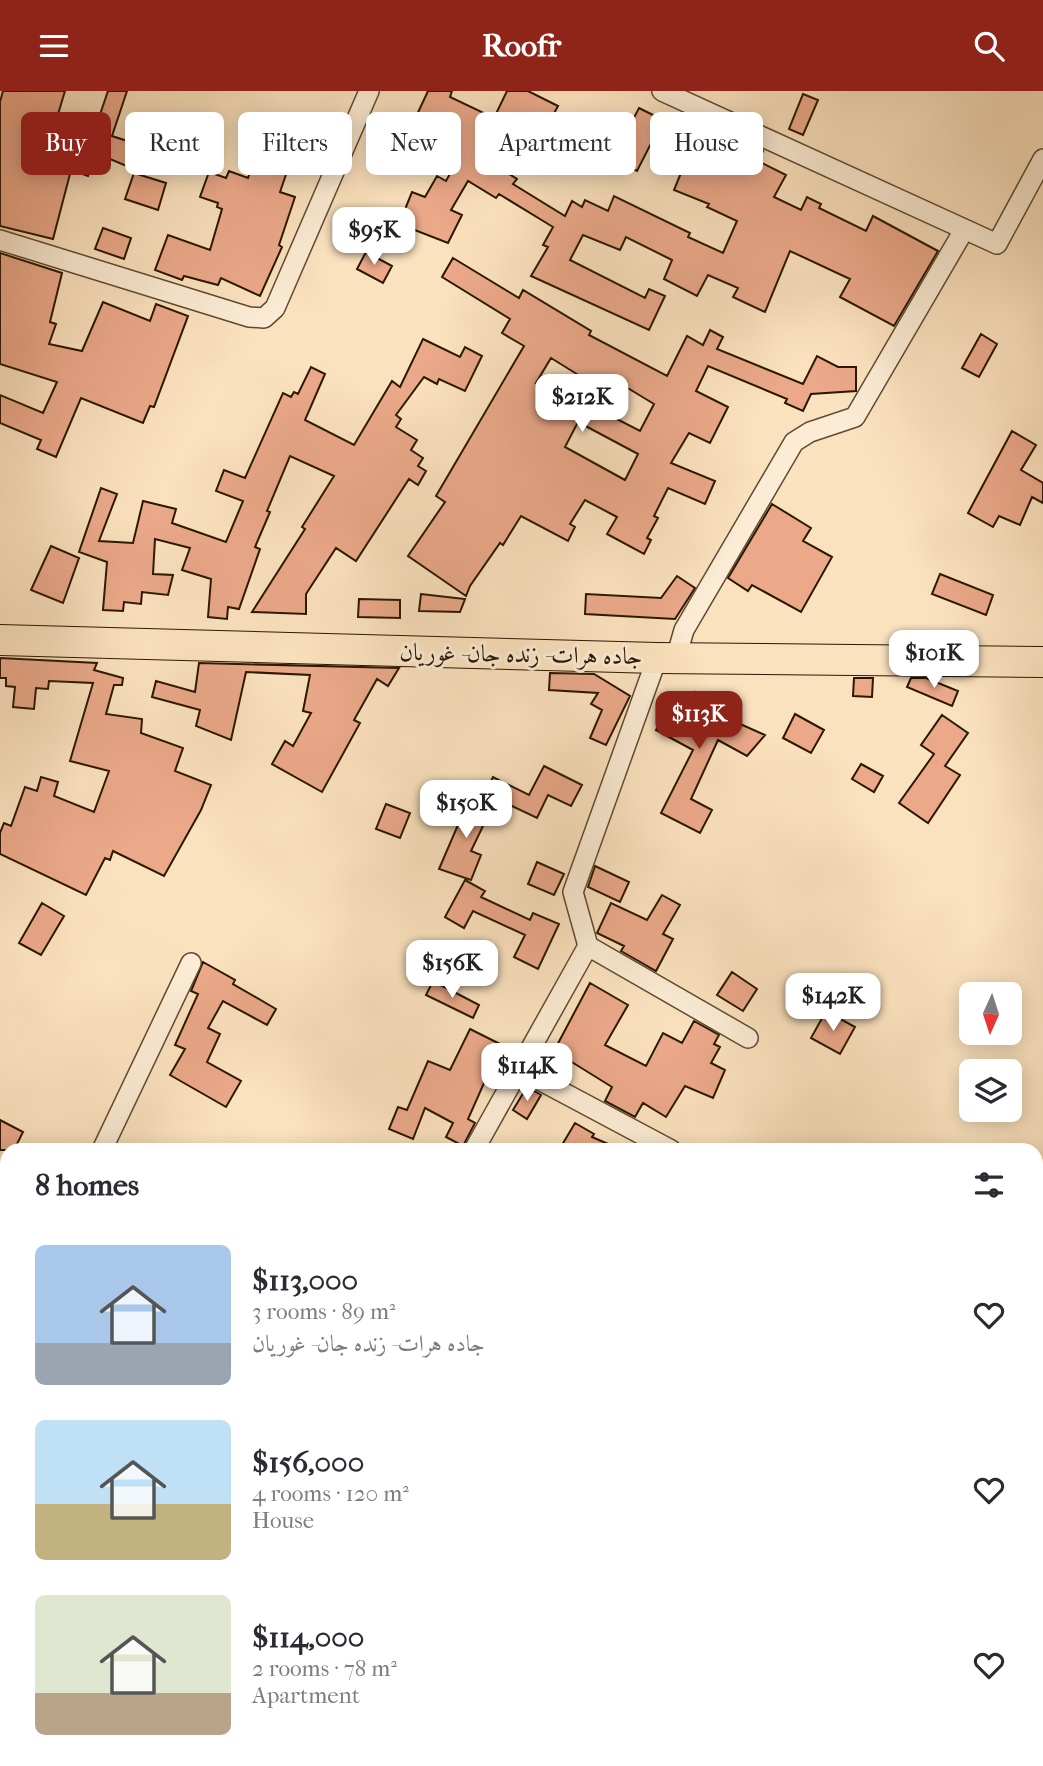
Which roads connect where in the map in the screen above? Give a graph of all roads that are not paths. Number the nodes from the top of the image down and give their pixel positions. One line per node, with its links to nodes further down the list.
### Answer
1 (369, 91): 5 (street)
2 (662, 91): 4 (street)
3 (1043, 159): 4 (street)
4 (964, 230): 7 (street)
5 (0, 240)
6 (0, 641): 7 (main road, جاده هرات- زنده جان- غوریان)
7 (667, 658): 8 (main road, جاده هرات- زنده جان- غوریان); 9 (street)
8 (1043, 662)
9 (589, 946): 11 (street); 12 (street)
10 (191, 963): 13 (street)
11 (748, 1038)
12 (519, 1069): 14 (street); 15 (street)
13 (105, 1143)
14 (478, 1143)
15 (658, 1143)

